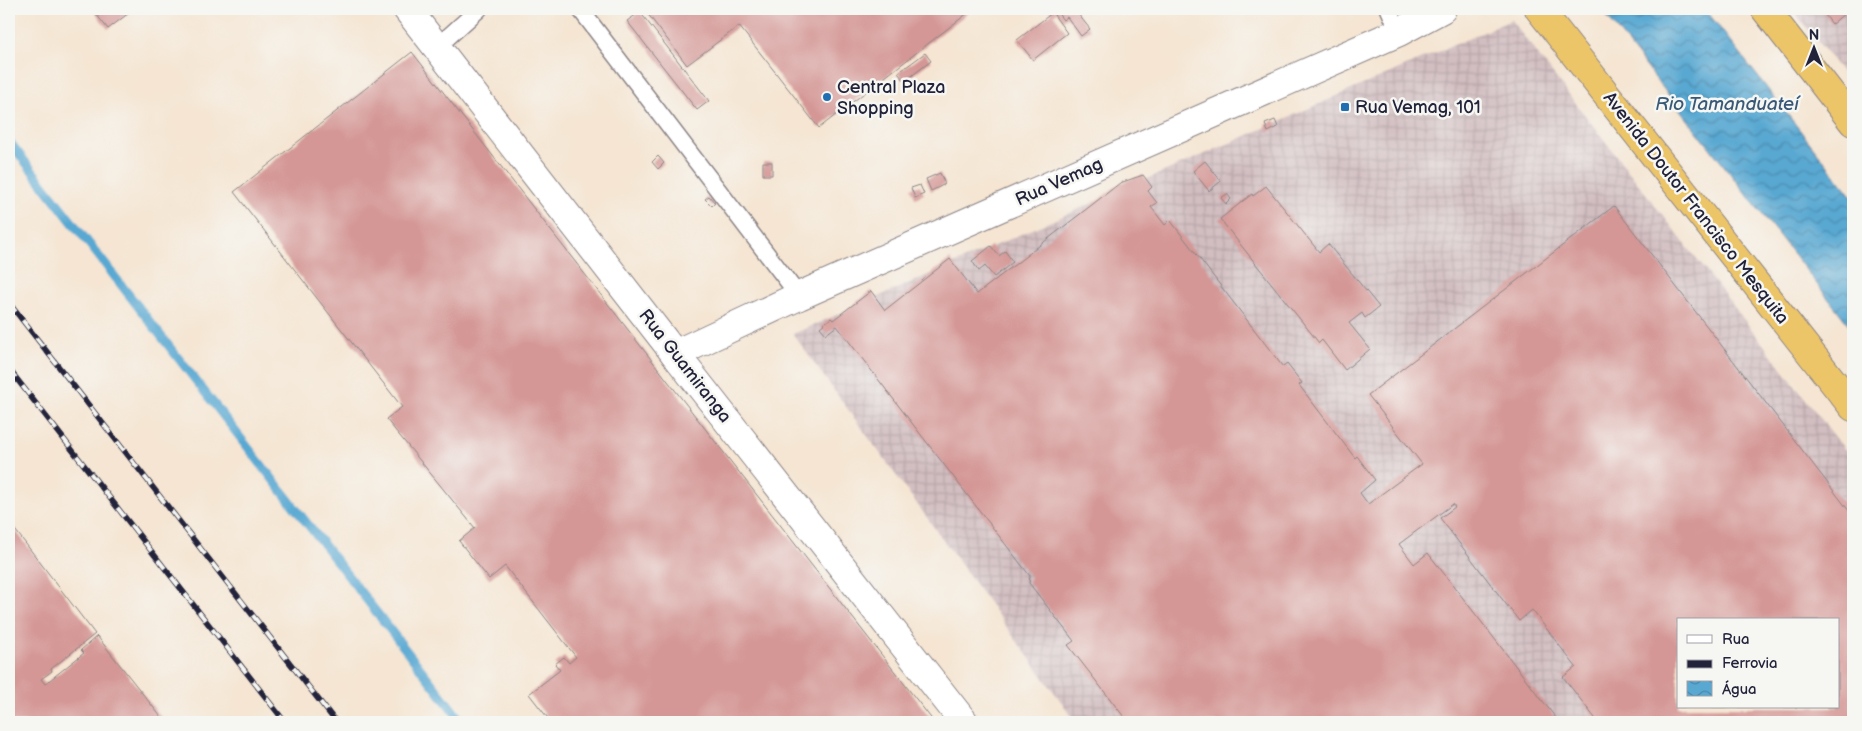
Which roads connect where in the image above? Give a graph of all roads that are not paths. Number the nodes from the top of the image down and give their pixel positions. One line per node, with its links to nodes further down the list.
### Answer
1 (407, 9): 8 (street, Rua Guamiranga)
2 (479, 9): 8 (lane)
3 (580, 9): 10 (lane)
4 (1442, 9): 7 (street, Rua Vemag)
5 (1539, 9): 12 (highway, Avenida Doutor Francisco Mesquita)
6 (1765, 9): 9 (highway)
7 (1394, 21): 10 (street, Rua Vemag)
8 (437, 47): 11 (street, Rua Guamiranga)
9 (1853, 122)
10 (799, 296): 11 (street, Rua Vemag)
11 (675, 354): 13 (street, Rua Guamiranga)
12 (1853, 408)
13 (964, 722)

